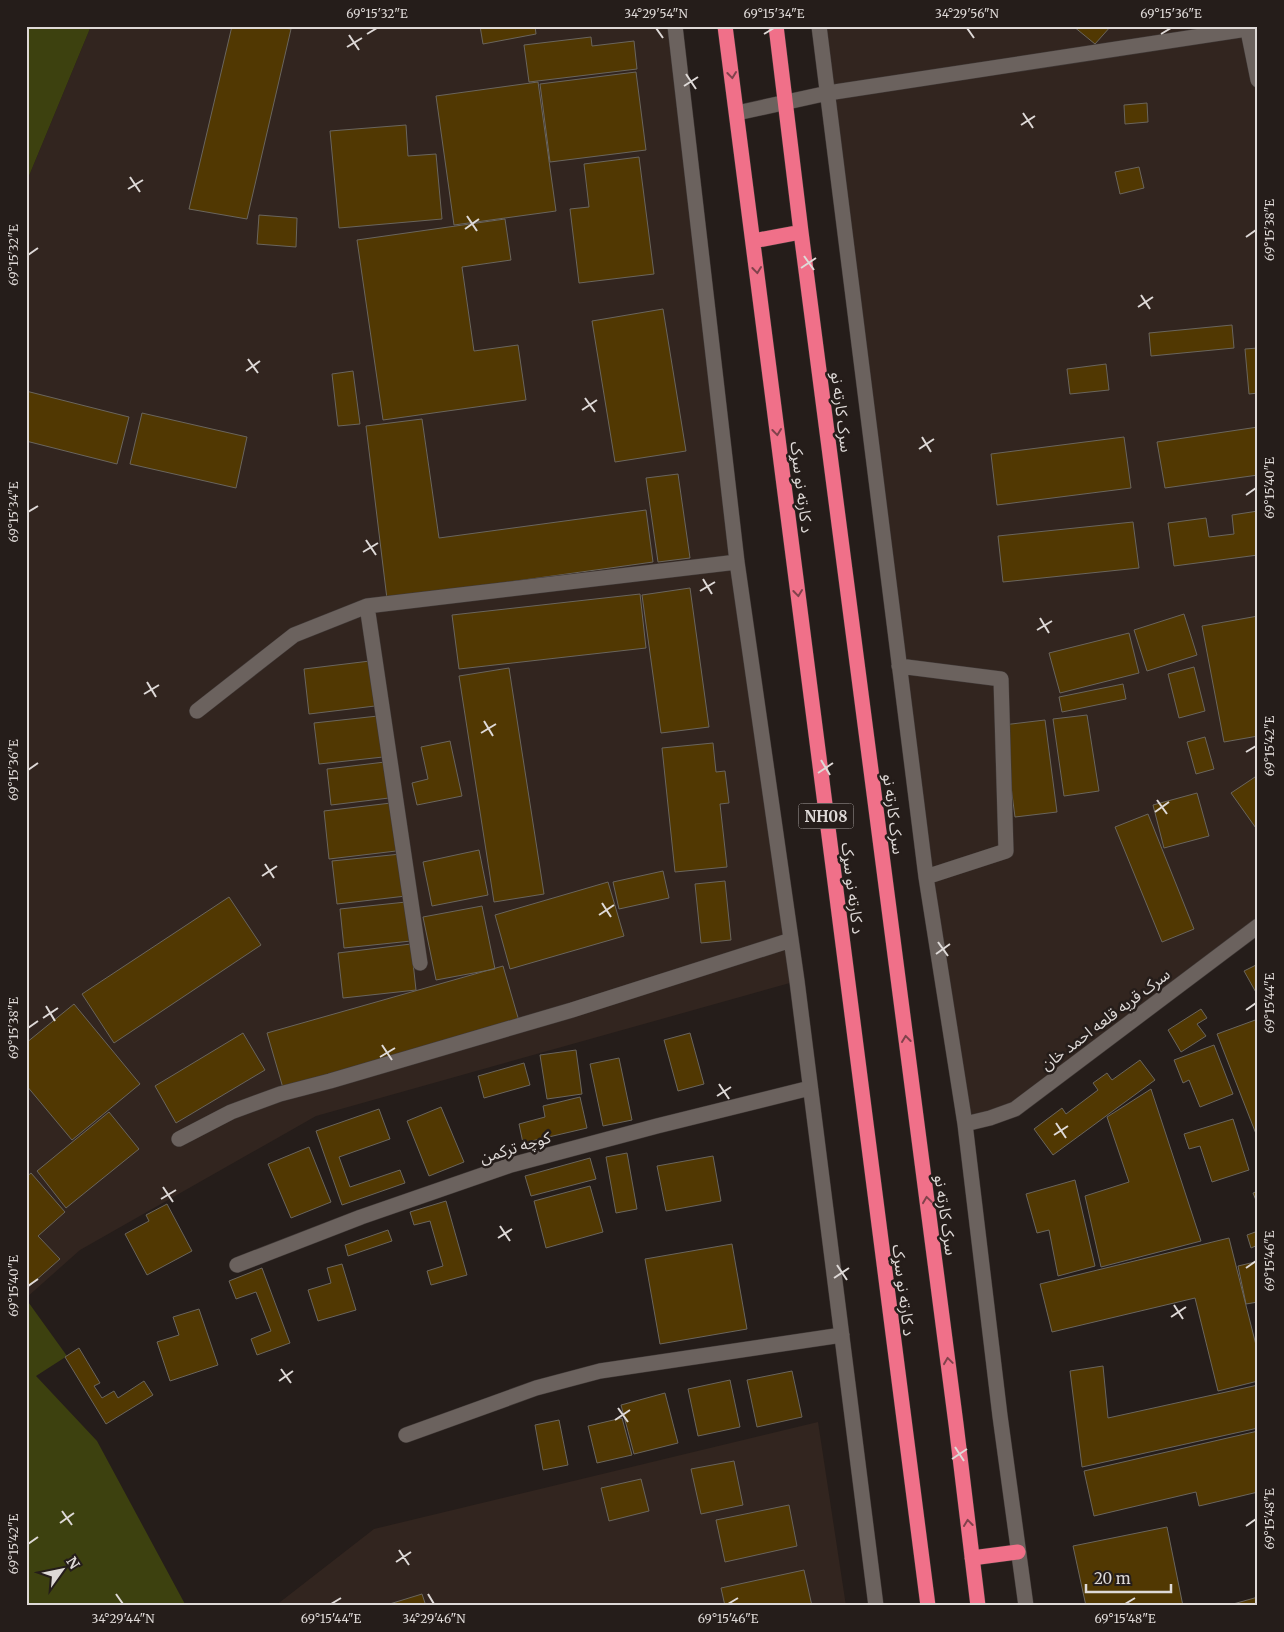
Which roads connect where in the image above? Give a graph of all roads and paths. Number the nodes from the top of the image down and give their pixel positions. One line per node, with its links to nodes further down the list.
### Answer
1 (675, 26): 12 (street)
2 (725, 26): 9 (highway, د کارته نو سړک / NH08, one-way to 9)
3 (776, 26): 8 (highway, سرک کارته نو / NH08)
4 (819, 26): 7 (street)
5 (1247, 28): 6 (street); 7 (street)
6 (1258, 80)
7 (828, 93): 8 (street); 14 (street)
8 (786, 102): 9 (street); 10 (highway, سرک کارته نو / NH08)
9 (737, 113): 11 (highway, د کارته نو سړک / NH08)
10 (801, 232): 11 (highway); 27 (highway, سرک کارته نو / NH08, one-way to 10)
11 (753, 241): 29 (highway, د کارته نو سړک / NH08, one-way to 29)
12 (737, 562): 13 (street); 18 (street)
13 (367, 606): 15 (street); 19 (street)
14 (899, 666): 16 (street); 16 (street)
15 (197, 711)
16 (926, 878): 21 (street)
17 (1258, 926): 21 (street, سرک قریه قلعه احمد خان)
18 (791, 940): 20 (street); 22 (street)
19 (420, 963)
20 (810, 1088): 23 (street, کوچه ترکمن); 24 (street)
21 (965, 1124): 26 (street)
22 (179, 1139)
23 (237, 1265)
24 (842, 1335): 25 (street); 28 (street)
25 (406, 1435)
26 (1018, 1552): 27 (highway); 31 (street)
27 (972, 1558): 30 (highway, سرک کارته نو / NH08)
28 (876, 1606)
29 (928, 1606)
30 (978, 1606)
31 (1026, 1606)

